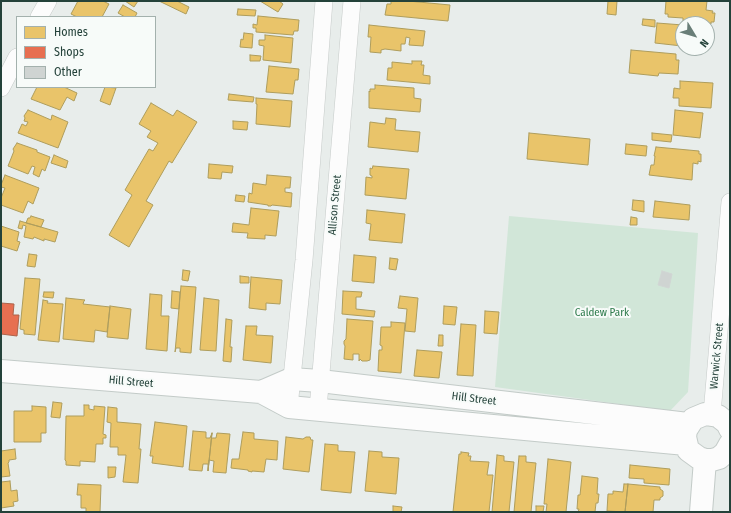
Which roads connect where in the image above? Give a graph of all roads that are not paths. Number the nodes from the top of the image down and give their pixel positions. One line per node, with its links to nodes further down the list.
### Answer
1 (48, 1): 4 (street)
2 (324, 1): 9 (street)
3 (352, 1): 10 (street, Allison Street)
4 (40, 16)
5 (16, 59): 6 (street)
6 (1, 88)
7 (730, 202): 14 (street, Warwick Street)
8 (1, 371): 11 (street, Hill Street)
9 (292, 379): 10 (street, Hill Street); 11 (street, Hill Street); 12 (street)
10 (320, 381): 13 (street, Allison Street); 16 (street, Hill Street)
11 (261, 392): 12 (street, Hill Street)
12 (289, 406): 13 (street, Hill Street)
13 (318, 409): 16 (street, Hill Street)
14 (712, 414): 15 (street); 16 (street)
15 (730, 429)
16 (687, 434): 18 (street)
17 (730, 444): 18 (street)
18 (705, 460): 19 (street)
19 (701, 512)

